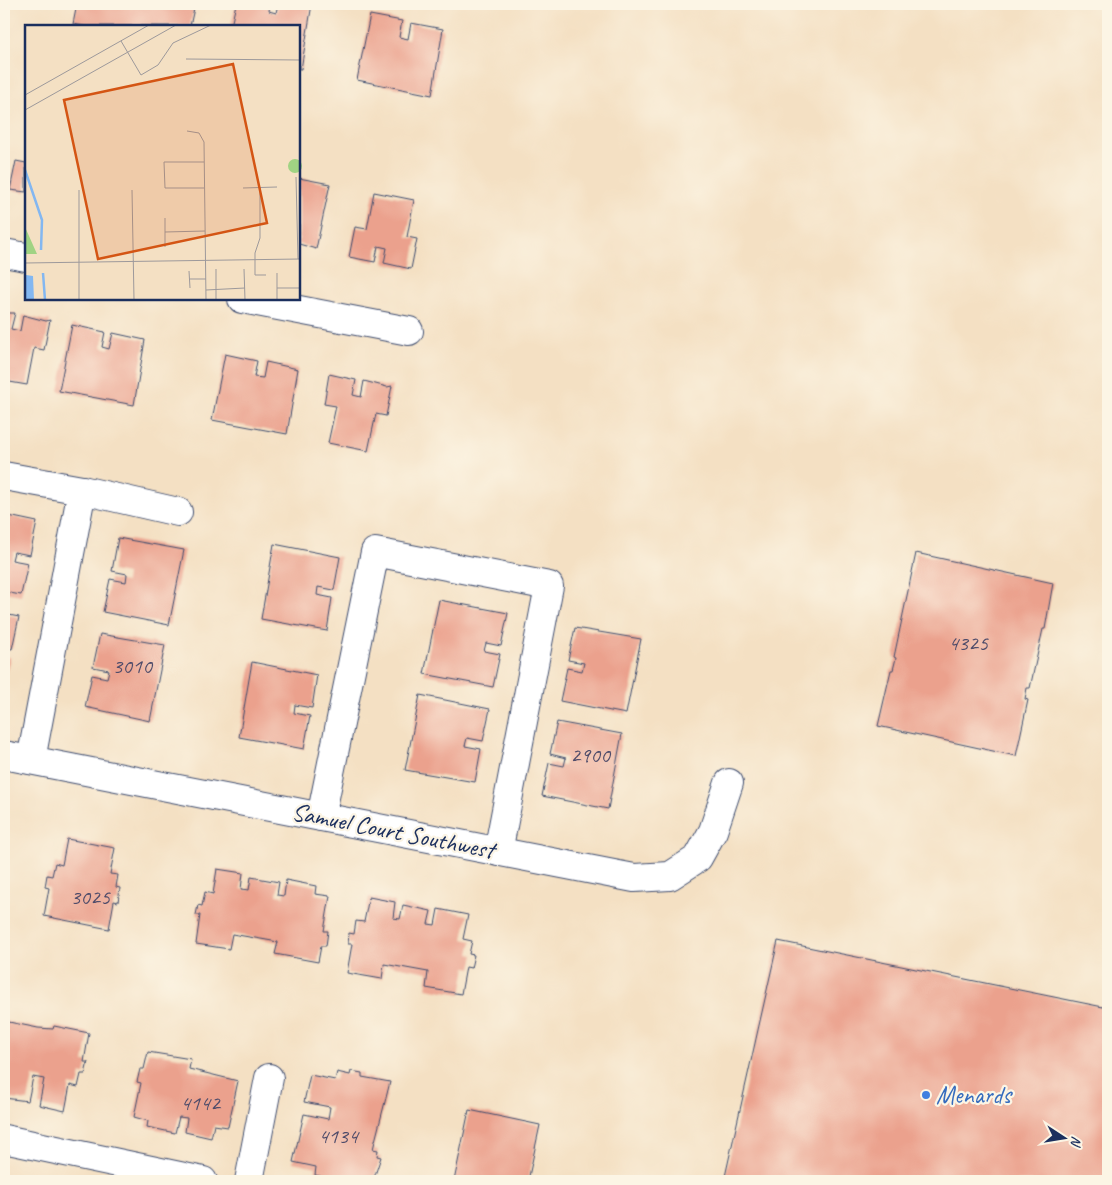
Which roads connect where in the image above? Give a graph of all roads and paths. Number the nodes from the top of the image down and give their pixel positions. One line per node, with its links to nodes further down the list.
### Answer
1 (4, 253): 2 (street)
2 (25, 257)
3 (247, 300): 4 (street)
4 (409, 331)
5 (4, 476): 6 (street)
6 (82, 490): 7 (street); 9 (street)
7 (178, 512)
8 (4, 755): 9 (street, Samuel Court Southwest)
9 (31, 760): 11 (street, Samuel Court Southwest)
10 (729, 783): 12 (street, Samuel Court Southwest)
11 (320, 817): 12 (street, Samuel Court Southwest); 12 (street)
12 (498, 852)
13 (269, 1078): 16 (street)
14 (4, 1139): 15 (street)
15 (203, 1181)
16 (249, 1181)

